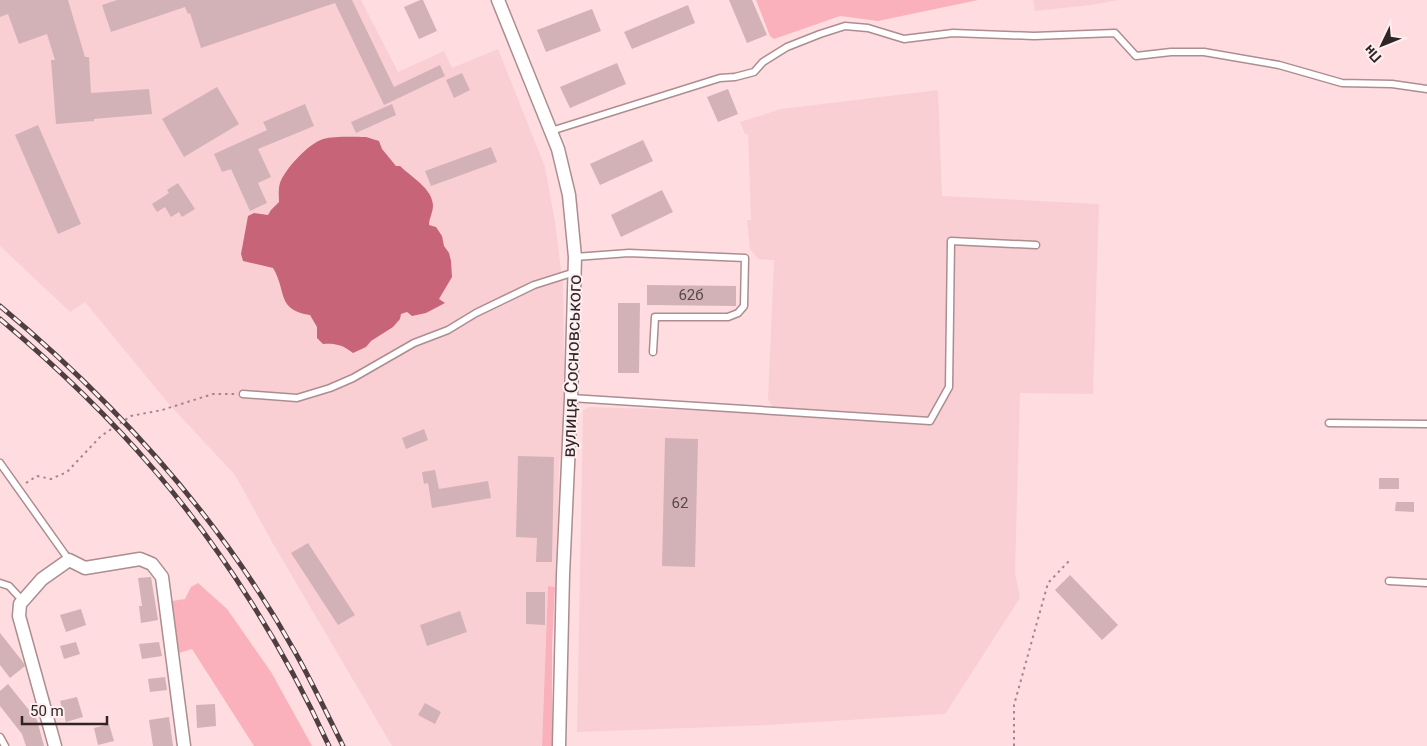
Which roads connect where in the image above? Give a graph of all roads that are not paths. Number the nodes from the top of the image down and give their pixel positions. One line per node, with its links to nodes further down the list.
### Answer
1 (498, 0): 3 (street, вулиця Сосновського)
2 (1427, 89): 3 (lane)
3 (551, 131): 5 (street, вулиця Сосновського)
4 (1036, 245): 9 (lane)
5 (575, 257): 6 (street, вулиця Сосновського); 7 (lane)
6 (575, 272): 8 (lane); 9 (street, вулиця Сосновського)
7 (653, 352)
8 (243, 394)
9 (571, 398): 22 (street, вулиця Сосновського)
10 (1329, 424): 11 (lane)
11 (1427, 424)
12 (0, 463): 13 (lane)
13 (70, 560): 17 (street); 21 (street)
14 (1388, 581): 16 (lane)
15 (0, 583): 17 (lane)
16 (1427, 583)
17 (22, 600): 20 (street)
18 (0, 737): 19 (lane)
19 (5, 746)
20 (55, 746)
21 (184, 746)
22 (559, 746)

